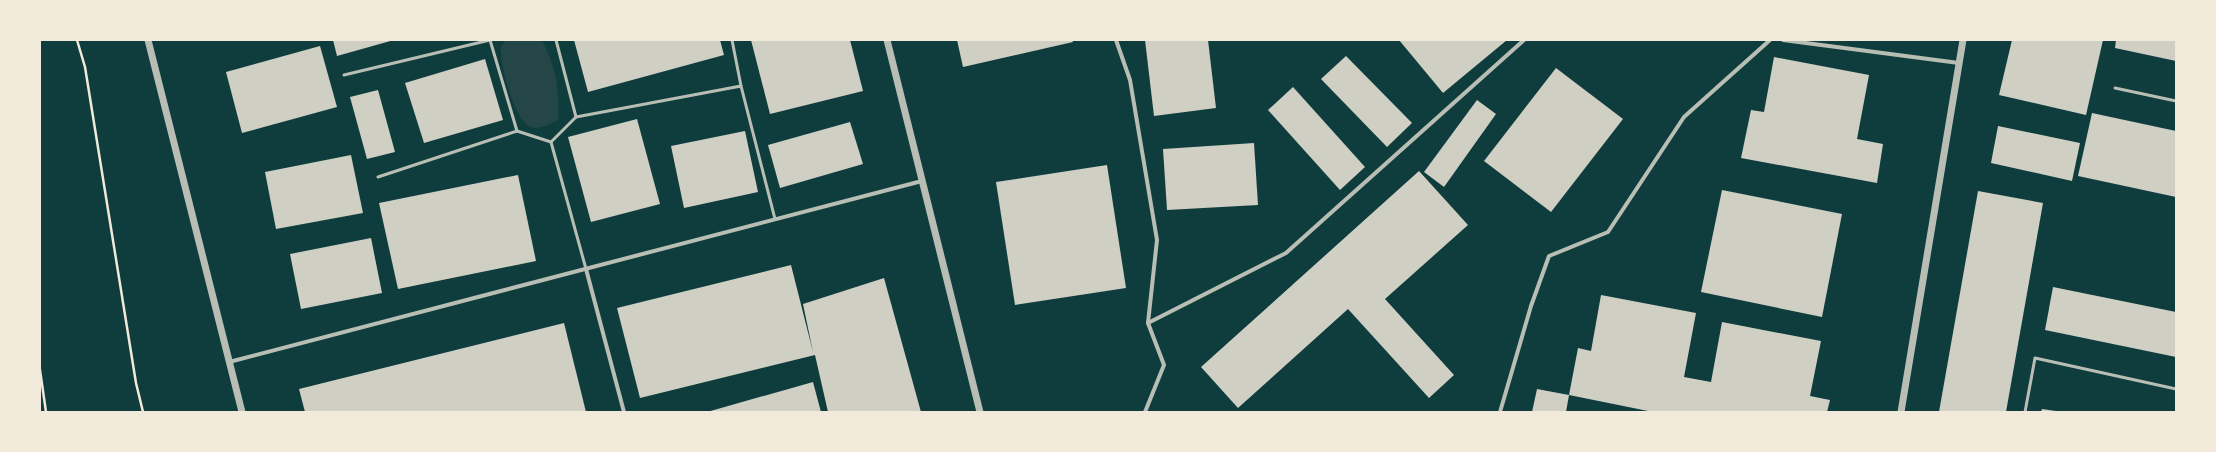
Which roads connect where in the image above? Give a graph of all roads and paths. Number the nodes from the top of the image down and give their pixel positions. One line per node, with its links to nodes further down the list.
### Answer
1 (77, 40): 29 (path)
2 (148, 40): 25 (street)
3 (490, 40): 13 (lane); 18 (lane)
4 (556, 40): 17 (lane)
5 (732, 40): 14 (lane)
6 (887, 40): 21 (street)
7 (1116, 40): 24 (street)
8 (1524, 40): 24 (street)
9 (1770, 40): 34 (street)
10 (1783, 40): 12 (street)
11 (1963, 40): 12 (street)
12 (1959, 63): 35 (street)
13 (344, 75)
14 (741, 86): 17 (lane); 22 (lane)
15 (2115, 88): 16 (lane)
16 (2176, 101)
17 (576, 117): 19 (lane)
18 (517, 131): 19 (lane); 20 (lane)
19 (551, 142): 23 (lane)
20 (378, 177)
21 (922, 181): 22 (street); 32 (street)
22 (775, 219): 23 (street)
23 (586, 269): 25 (street); 31 (street)
24 (1148, 323): 33 (street)
25 (229, 362): 30 (street)
26 (40, 370): 28 (path)
27 (2176, 390): 36 (lane)
28 (46, 412)
29 (143, 412)
30 (242, 412)
31 (624, 412)
32 (980, 412)
33 (1145, 412)
34 (1500, 412)
35 (1901, 412)
36 (2025, 412)

